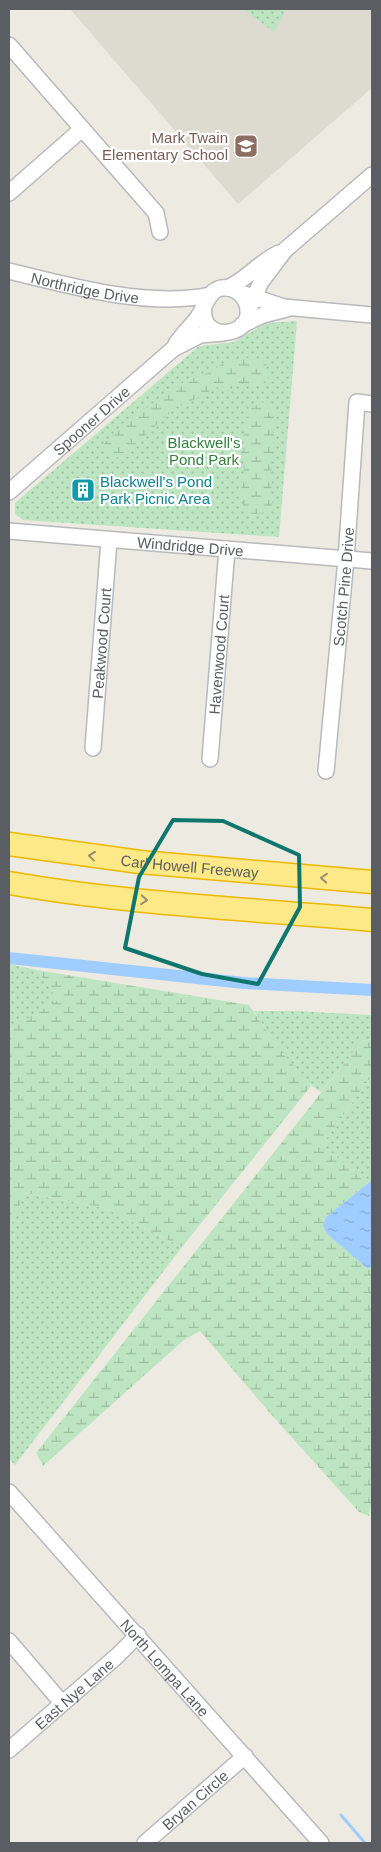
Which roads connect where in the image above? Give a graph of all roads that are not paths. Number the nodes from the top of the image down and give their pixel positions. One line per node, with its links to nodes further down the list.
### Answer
1 (9, 45): 2 (street)
2 (82, 129): 4 (street); 5 (street)
3 (372, 175): 6 (street)
4 (9, 193)
5 (160, 232)
6 (285, 250): 8 (street); 11 (street)
7 (9, 271): 9 (street, Northridge Drive)
8 (233, 290): 11 (street); 12 (street, Northridge Drive)
9 (161, 299): 12 (street, Northridge Drive); 12 (street, Northridge Drive)
10 (294, 308): 11 (street, Northridge Drive); 11 (street, Northridge Drive); 13 (street, Northridge Drive)
11 (248, 312): 12 (street, Northridge Drive)
12 (209, 315): 14 (street, Spooner Drive); 14 (street, Spooner Drive)
13 (372, 315)
14 (173, 349): 16 (street, Spooner Drive)
15 (365, 403): 20 (street, Scotch Pine Drive)
16 (9, 492)
17 (9, 531): 18 (street, Windridge Drive)
18 (109, 540): 19 (street, Windridge Drive); 22 (street, Peakwood Court)
19 (227, 549): 20 (street, Windridge Drive); 23 (street, Havenwood Court)
20 (346, 559): 21 (street, Windridge Drive); 24 (street, Scotch Pine Drive)
21 (372, 561)
22 (93, 748)
23 (210, 759)
24 (326, 771)
25 (9, 844): 26 (highway, Carl Howell Freeway, one-way to 25)
26 (372, 882)
27 (9, 883): 28 (highway, one-way to 28)
28 (372, 920)
29 (9, 1492): 30 (street, North Lompa Lane)
30 (138, 1635): 32 (street, East Nye Lane); 34 (street, North Lompa Lane)
31 (9, 1641): 32 (street)
32 (62, 1703): 33 (street, East Nye Lane)
33 (9, 1750)
34 (245, 1756): 35 (street, Bryan Circle); 36 (street, North Lompa Lane)
35 (145, 1843)
36 (321, 1843)

